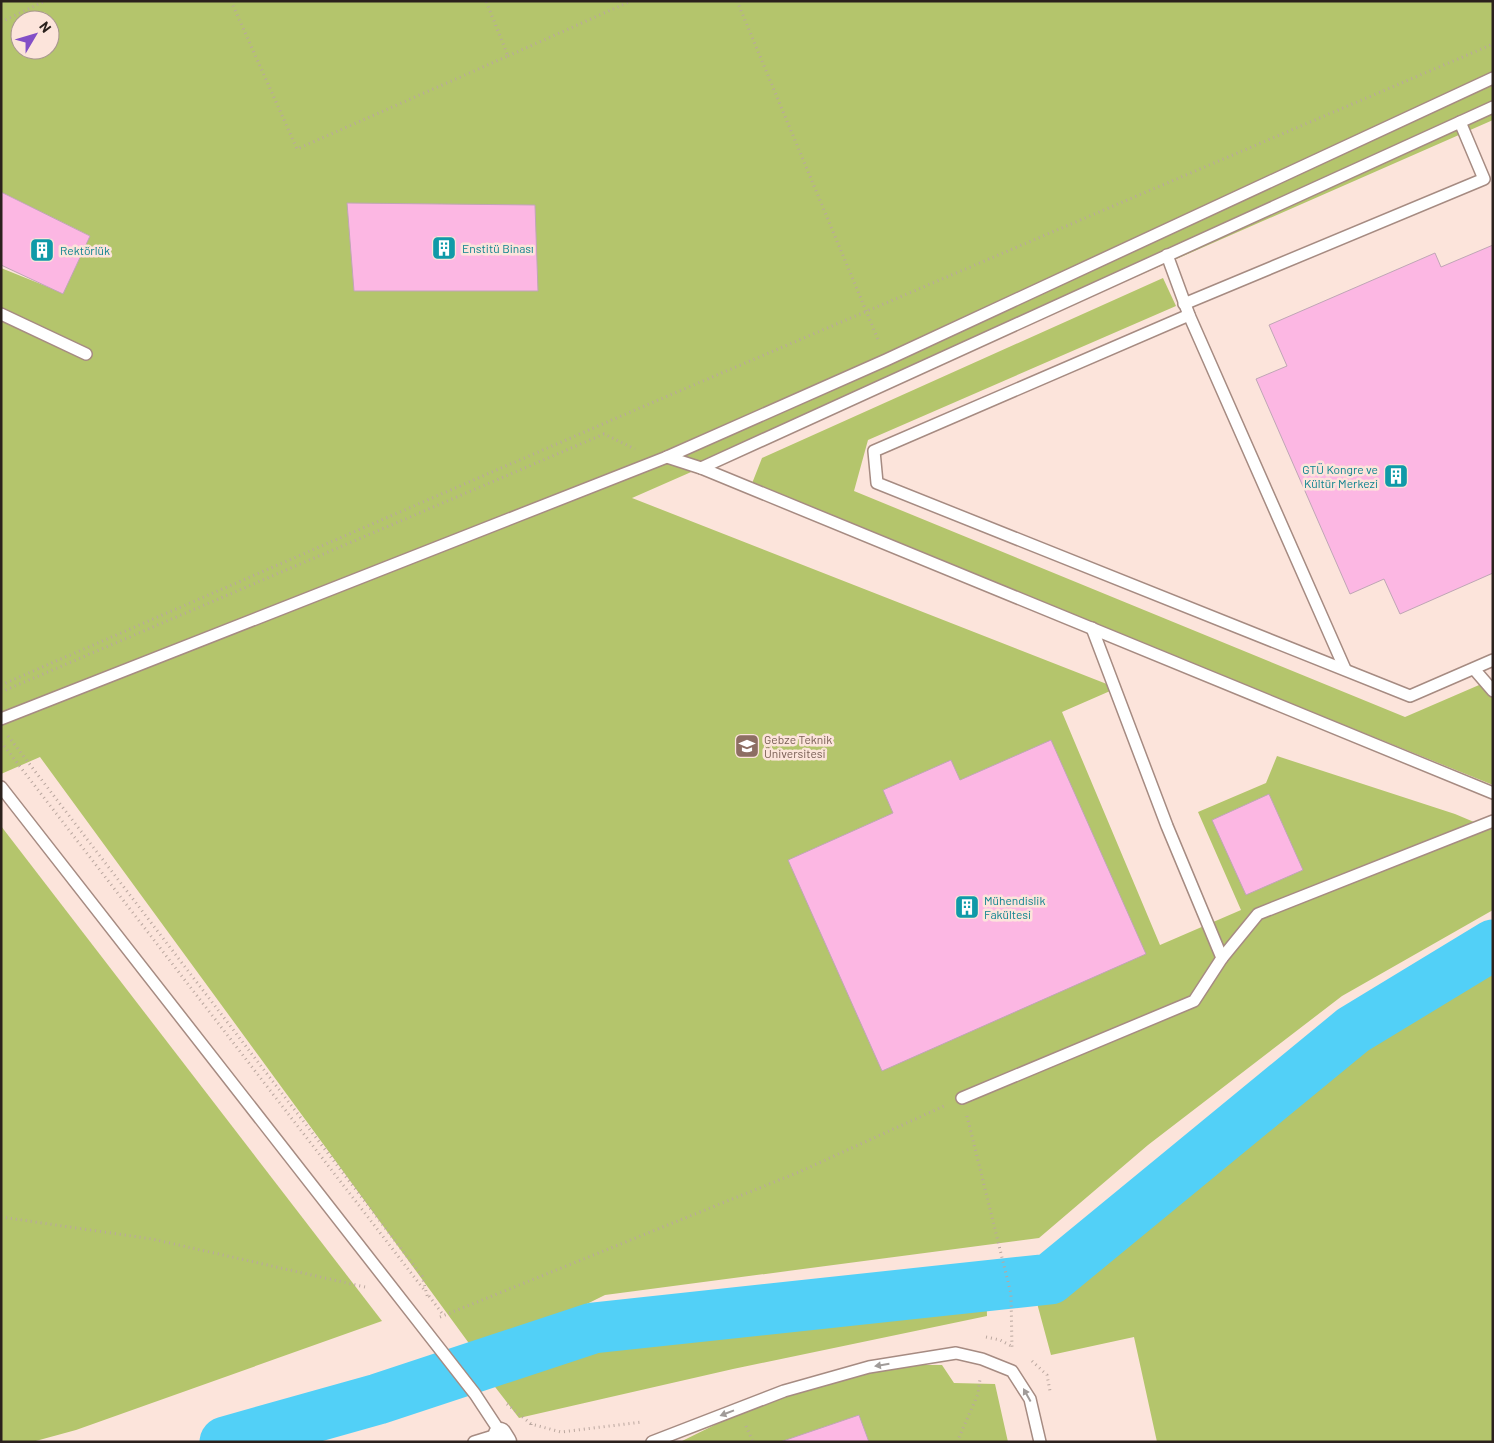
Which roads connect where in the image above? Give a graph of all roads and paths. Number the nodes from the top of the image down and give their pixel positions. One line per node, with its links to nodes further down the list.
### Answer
1 (45, 1): 6 (path)
2 (231, 1): 8 (path)
3 (486, 1): 8 (path)
4 (631, 1): 8 (path)
5 (737, 1): 14 (path)
6 (1, 22)
7 (1493, 44): 14 (path)
8 (508, 56)
9 (1493, 78): 17 (lane)
10 (1493, 107): 11 (lane)
11 (1460, 122): 12 (lane); 13 (lane)
12 (1168, 255): 13 (lane); 19 (lane)
13 (1186, 310): 22 (lane); 22 (lane)
14 (866, 311): 17 (path); 24 (path)
15 (1, 314): 16 (lane)
16 (86, 354)
17 (886, 360): 18 (lane)
18 (664, 459): 19 (lane); 26 (path); 27 (lane)
19 (701, 468): 20 (lane)
20 (1092, 628): 31 (lane); 33 (lane)
21 (1493, 660): 23 (lane)
22 (1345, 669): 23 (lane)
23 (1474, 669): 25 (lane)
24 (1, 685)
25 (1493, 691)
26 (1, 692)
27 (1, 719)
28 (7, 736): 37 (path)
29 (1, 742): 37 (path)
30 (1, 787): 36 (lane)
31 (1493, 793)
32 (1493, 821): 33 (lane)
33 (1222, 958): 34 (lane)
34 (962, 1098): 38 (path); 42 (path)
35 (1, 1217): 36 (path)
36 (397, 1294): 40 (lane)
37 (427, 1294): 38 (path)
38 (442, 1316): 39 (path); 40 (path)
39 (444, 1324)
40 (421, 1325): 43 (lane)
41 (982, 1359): 42 (lane); 45 (lane, one-way to 45); 46 (path)
42 (1012, 1371): 47 (lane, one-way to 42)
43 (506, 1439): 44 (lane)
44 (474, 1442)
45 (652, 1442)
46 (957, 1442)
47 (1040, 1442)

